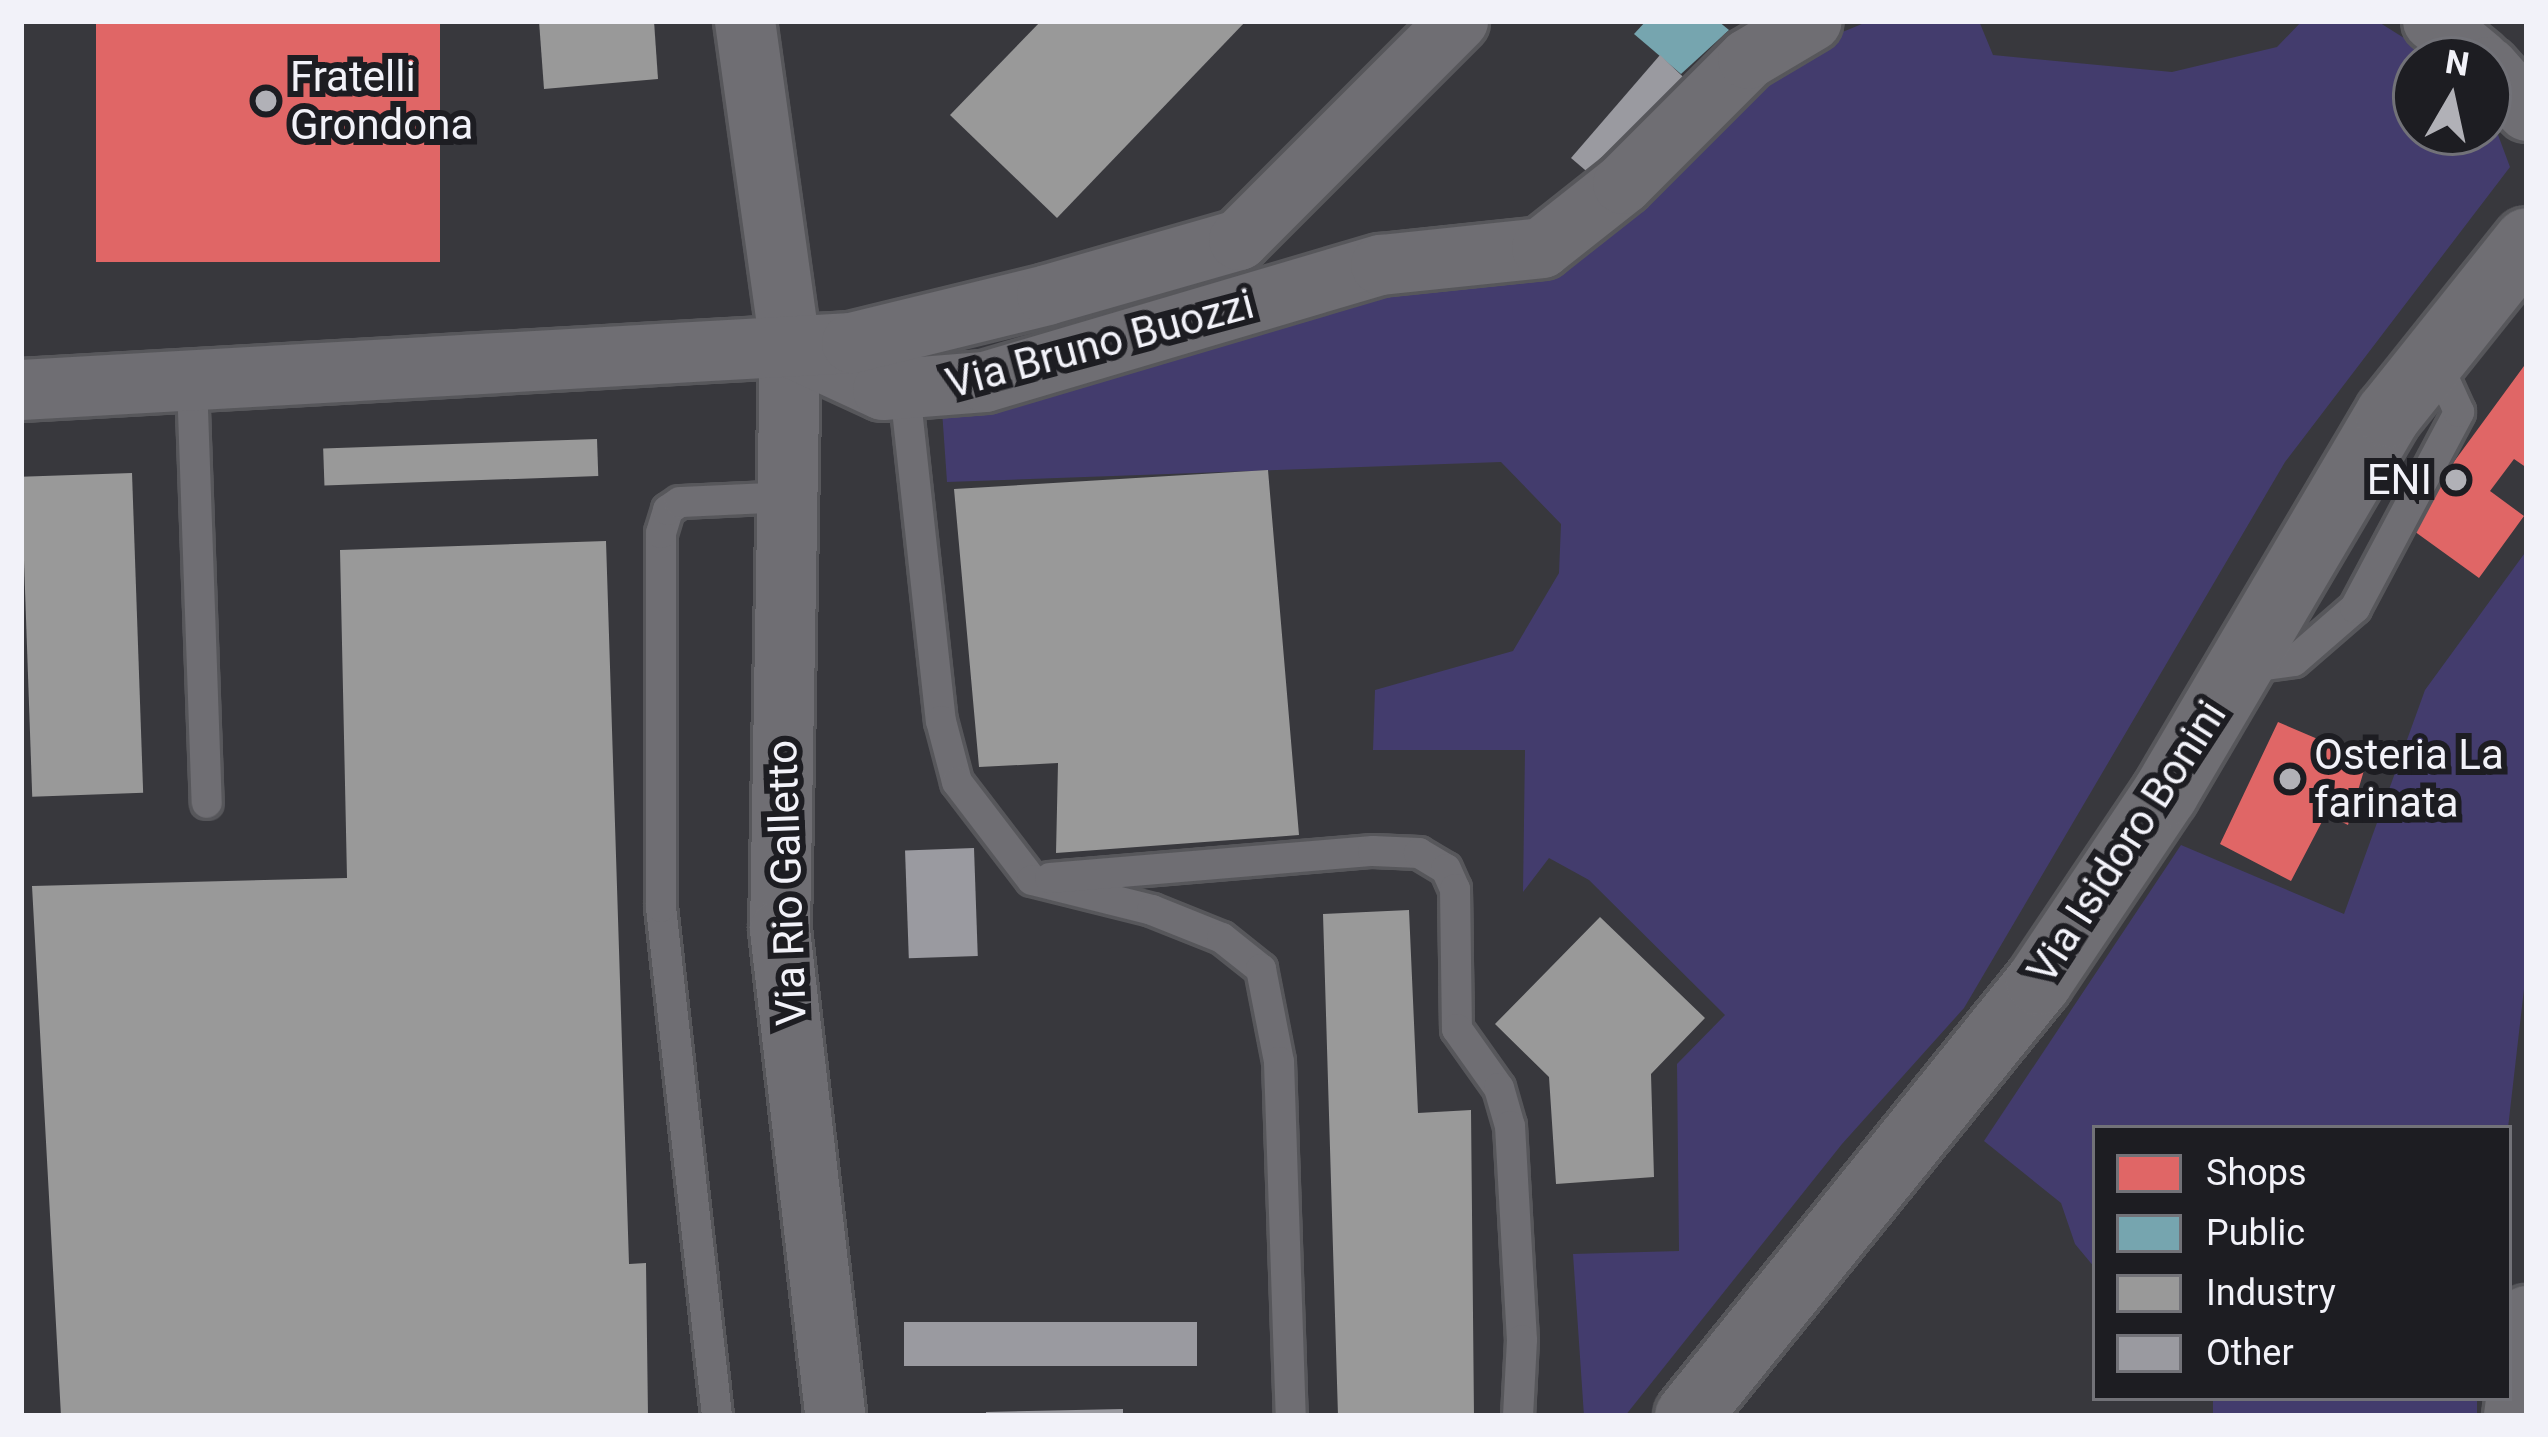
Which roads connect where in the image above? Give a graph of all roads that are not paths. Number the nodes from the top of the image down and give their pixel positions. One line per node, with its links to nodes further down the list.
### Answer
1 (745, 21): 5 (street, Via Rio Galletto)
2 (1458, 21): 5 (street)
3 (1812, 21): 8 (street, Via Bruno Buozzi)
4 (2527, 241): 18 (street, Via Isidoro Bonini)
5 (790, 347): 6 (street); 8 (street, Via Bruno Buozzi); 9 (street, Via Rio Galletto)
6 (192, 382): 7 (street); 10 (lane)
7 (21, 390)
8 (905, 391): 11 (lane)
9 (789, 497): 14 (lane); 15 (street, Via Rio Galletto)
10 (207, 803)
11 (1033, 880): 16 (lane); 17 (lane)
12 (2527, 1316): 13 (street)
13 (2526, 1326): 19 (street)
14 (717, 1416)
15 (835, 1416)
16 (1291, 1416)
17 (1518, 1416)
18 (1688, 1416)
19 (2514, 1416)

